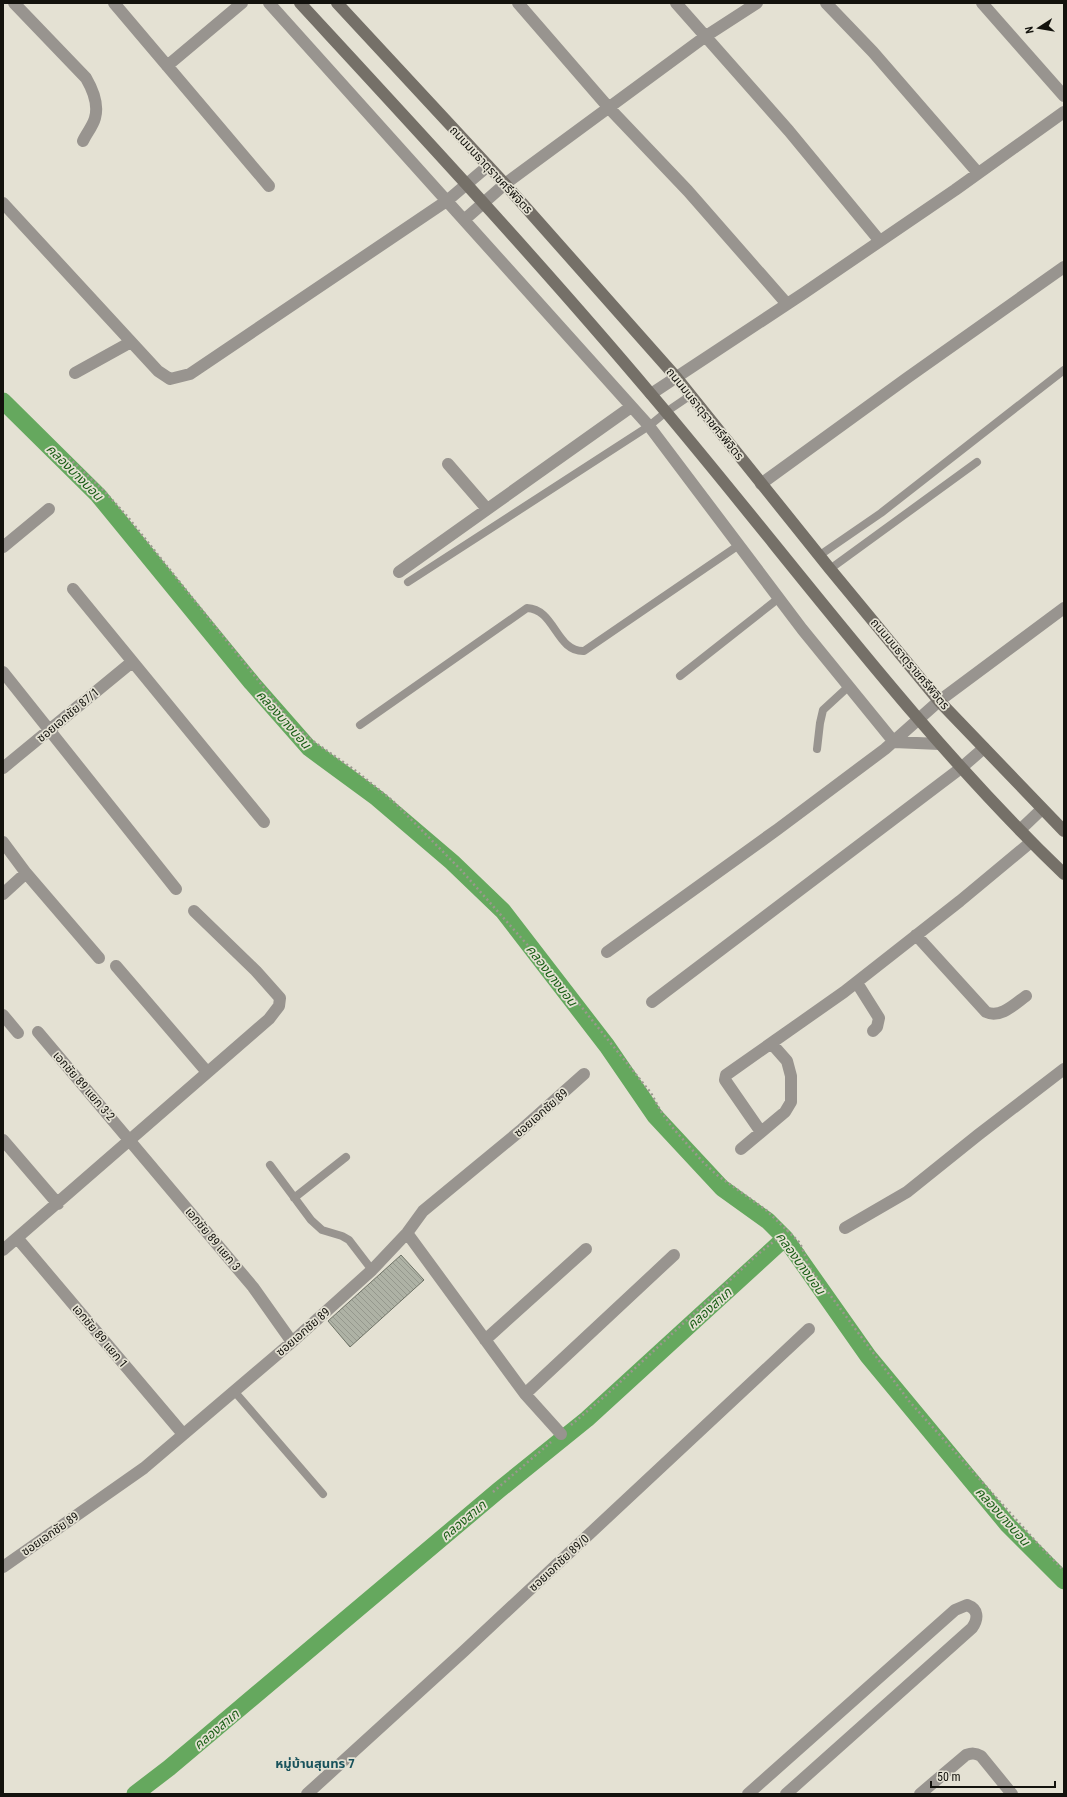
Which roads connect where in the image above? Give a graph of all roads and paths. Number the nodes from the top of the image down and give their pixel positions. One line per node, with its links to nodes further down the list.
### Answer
1 (14, 3): 17 (street)
2 (114, 3): 13 (street)
3 (242, 3): 13 (street)
4 (268, 3): 23 (street)
5 (300, 3): 20 (street)
6 (337, 3): 18 (street, ถนนมนธาตุราชศรีพิจิตร)
7 (518, 3): 15 (street)
8 (676, 3): 12 (street)
9 (757, 3): 12 (street)
10 (826, 3): 19 (street)
11 (982, 3): 14 (street)
12 (706, 36): 15 (street); 27 (street)
13 (167, 66): 22 (street)
14 (1064, 96)
15 (609, 108): 21 (street); 29 (street)
16 (1064, 112): 19 (street)
17 (83, 141)
18 (488, 166): 20 (street); 21 (street, ถนนมนธาตุราชศรีพิจิตร)
19 (978, 173): 27 (street)
20 (467, 184): 23 (street); 25 (street)
21 (505, 184): 25 (street); 33 (street, ถนนมนธาตุราชศรีพิจิตร)
22 (269, 186)
23 (448, 200): 26 (street); 30 (street)
24 (3, 203): 30 (street)
25 (484, 203): 26 (street); 34 (street)
26 (464, 220): 36 (street)
27 (879, 240): 29 (street)
28 (1064, 267): 42 (street)
29 (787, 304): 33 (street)
30 (131, 342): 32 (street)
31 (1064, 370): 47 (lane)
32 (75, 373)
33 (676, 377): 34 (street); 35 (street, ถนนมนธาตุราชศรีพิจิตร)
34 (651, 394): 37 (street)
35 (691, 395): 37 (lane); 42 (street, ถนนมนธาตุราชศรีพิจิตร)
36 (631, 407): 38 (street); 44 (street)
37 (666, 412): 38 (lane); 59 (street)
38 (649, 426): 45 (street); 50 (lane)
39 (69, 458): 103 (path)
40 (977, 462): 48 (lane)
41 (448, 464): 44 (street)
42 (761, 484): 47 (street, ถนนมนธาตุราชศรีพิจิตร)
43 (49, 509): 46 (street)
44 (487, 509): 49 (street)
45 (739, 545): 52 (street); 60 (lane)
46 (3, 546)
47 (820, 555): 48 (street, ถนนมนธาตุราชศรีพิจิตร)
48 (830, 568): 58 (street, ถนนมนธาตุราชศรีพิจิตร)
49 (399, 572)
50 (408, 582)
51 (73, 589): 54 (street)
52 (779, 598): 56 (lane); 57 (street)
53 (1064, 608): 58 (street)
54 (132, 662): 61 (street, ซอยเอกชัย 87/1); 69 (street)
55 (3, 672): 61 (street)
56 (680, 676)
57 (848, 687): 62 (street); 65 (lane)
58 (939, 701): 59 (street); 64 (street, ถนนมนธาตุราชศรีพิจิตร)
59 (918, 718): 62 (street); 63 (street)
60 (360, 725)
61 (50, 731): 66 (street, ซอยเอกชัย 87/1); 76 (street)
62 (894, 742): 63 (street); 80 (street)
63 (940, 744): 67 (street)
64 (984, 748): 67 (street); 68 (street, ถนนมนธาตุราชศรีพิจิตร)
65 (817, 749)
66 (3, 768)
67 (961, 768): 70 (street); 85 (street)
68 (1042, 809): 70 (street); 71 (street, ถนนมนธาตุราชศรีพิจิตร)
69 (264, 822)
70 (1020, 830): 73 (street)
71 (1064, 831)
72 (3, 842): 74 (street)
73 (1031, 842): 75 (street); 79 (street)
74 (26, 873): 77 (street); 81 (street)
75 (1064, 874)
76 (176, 889)
77 (3, 894)
78 (194, 912): 92 (street)
79 (916, 935): 83 (street); 84 (street)
80 (607, 952)
81 (99, 958)
82 (116, 966): 92 (street)
83 (857, 983): 88 (street); 90 (street)
84 (1026, 996)
85 (652, 1002)
86 (3, 1015): 89 (street)
87 (38, 1032): 96 (street, เอกชัย 89 แยก 3-2)
88 (873, 1032)
89 (18, 1033)
90 (772, 1044): 94 (street); 94 (street)
91 (1064, 1069): 102 (street)
92 (207, 1072): 96 (street)
93 (584, 1074): 104 (street, ซอยเอกชัย 89)
94 (761, 1132): 97 (street)
95 (3, 1140): 101 (street)
96 (130, 1140): 101 (street); 112 (street, เอกชัย 89 แยก 3)
97 (741, 1149)
98 (346, 1157): 100 (lane)
99 (270, 1165): 100 (lane)
100 (294, 1198): 109 (lane)
101 (58, 1204): 105 (street)
102 (845, 1228)
103 (788, 1230): 116 (path); 120 (path)
104 (407, 1233): 109 (street, ซอยเอกชัย 89); 111 (street)
105 (18, 1239): 107 (street); 115 (street, เอกชัย 89 แยก 1)
106 (586, 1249): 111 (street)
107 (3, 1250)
108 (674, 1255): 114 (street)
109 (372, 1270): 112 (street, ซอยเอกชัย 89)
110 (808, 1329): 121 (street, ซอยเอกชัย 89/0)
111 (485, 1340): 114 (street)
112 (292, 1342): 113 (street, ซอยเอกชัย 89)
113 (234, 1391): 115 (street, ซอยเอกชัย 89); 118 (lane)
114 (525, 1394): 116 (street)
115 (183, 1434): 119 (street, ซอยเอกชัย 89)
116 (561, 1434): 117 (path)
117 (493, 1492)
118 (323, 1494)
119 (3, 1567)
120 (1064, 1571)
121 (307, 1794)
122 (748, 1794): 123 (street)
123 (786, 1794)
124 (920, 1794): 125 (street)
125 (1012, 1794)

